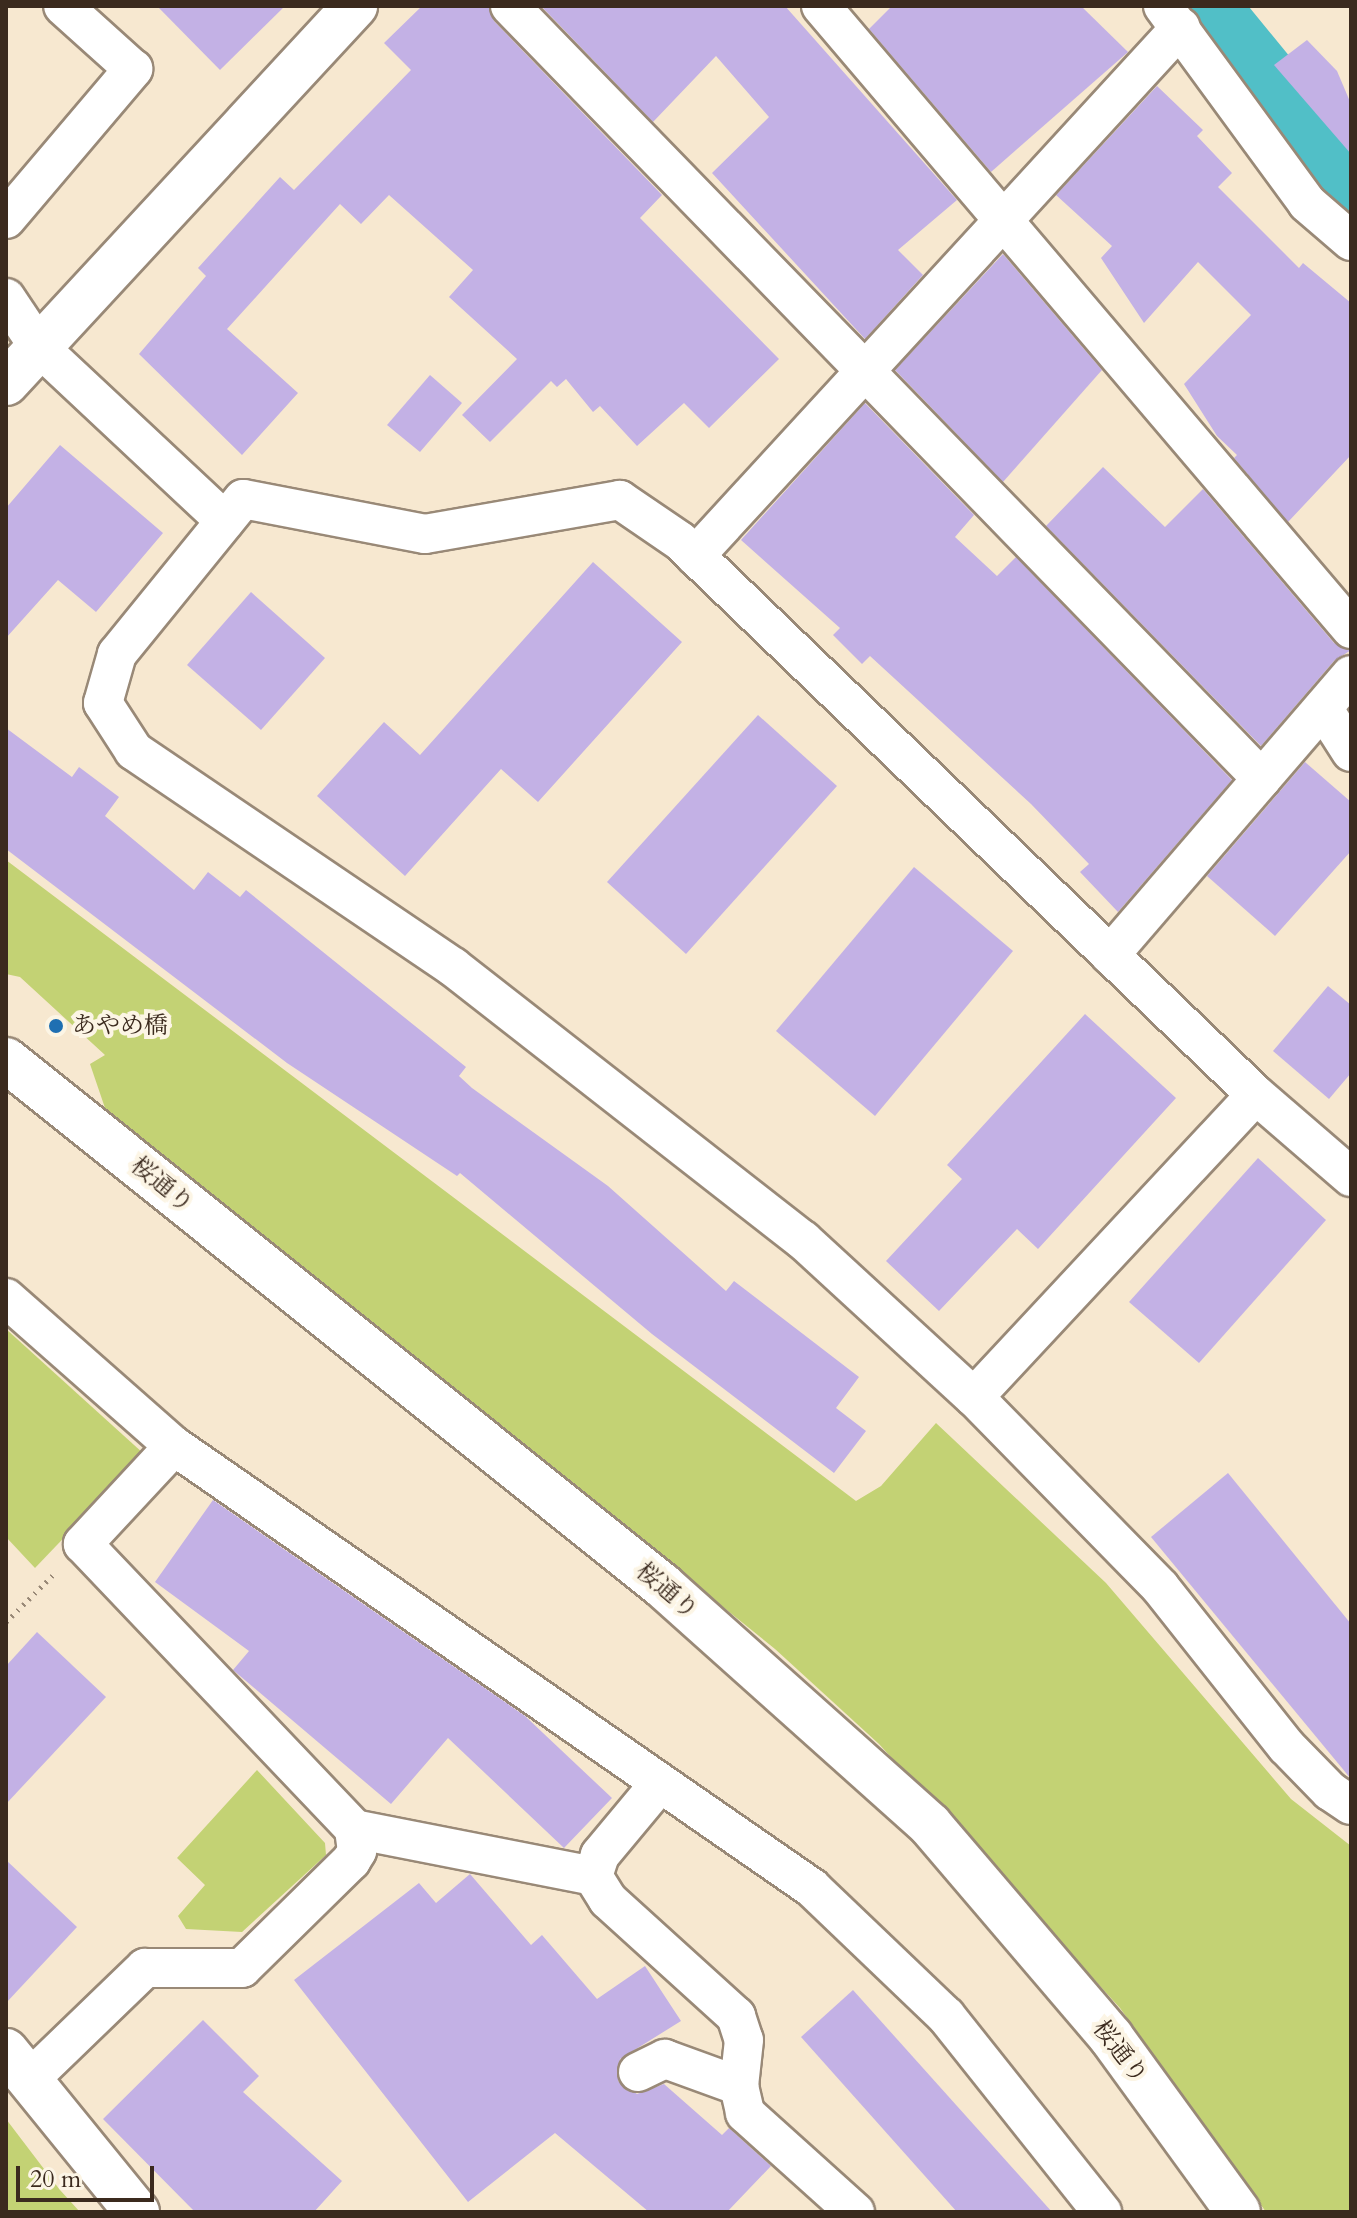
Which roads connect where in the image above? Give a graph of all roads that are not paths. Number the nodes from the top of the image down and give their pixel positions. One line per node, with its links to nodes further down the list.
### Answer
1 (63, 6): 6 (street)
2 (355, 6): 10 (street)
3 (510, 6): 11 (street)
4 (821, 6): 7 (street)
5 (1172, 16): 7 (street); 8 (street)
6 (6, 219)
7 (1004, 219): 11 (street); 15 (street)
8 (1351, 241)
9 (6, 298): 10 (street)
10 (38, 346): 12 (street); 13 (street)
11 (864, 372): 14 (street); 19 (street)
12 (6, 383)
13 (225, 521): 14 (street); 25 (street)
14 (695, 556): 20 (street)
15 (1351, 629)
16 (1351, 675): 17 (street)
17 (1323, 708): 18 (street); 19 (street)
18 (1351, 752)
19 (1262, 779): 20 (street)
20 (1110, 955): 22 (street)
21 (6, 1060): 37 (street, 桜通り)
22 (1256, 1095): 23 (street); 25 (street)
23 (1351, 1177)
24 (6, 1298): 26 (street)
25 (974, 1397): 28 (street)
26 (174, 1446): 27 (street); 29 (street)
27 (660, 1783): 30 (street); 36 (street)
28 (1351, 1805)
29 (354, 1829): 30 (street); 31 (street)
30 (593, 1876): 33 (street)
31 (18, 2065): 34 (street)
32 (638, 2072): 33 (street)
33 (739, 2086): 35 (street)
34 (137, 2212)
35 (855, 2212)
36 (1102, 2212)
37 (1238, 2212)

